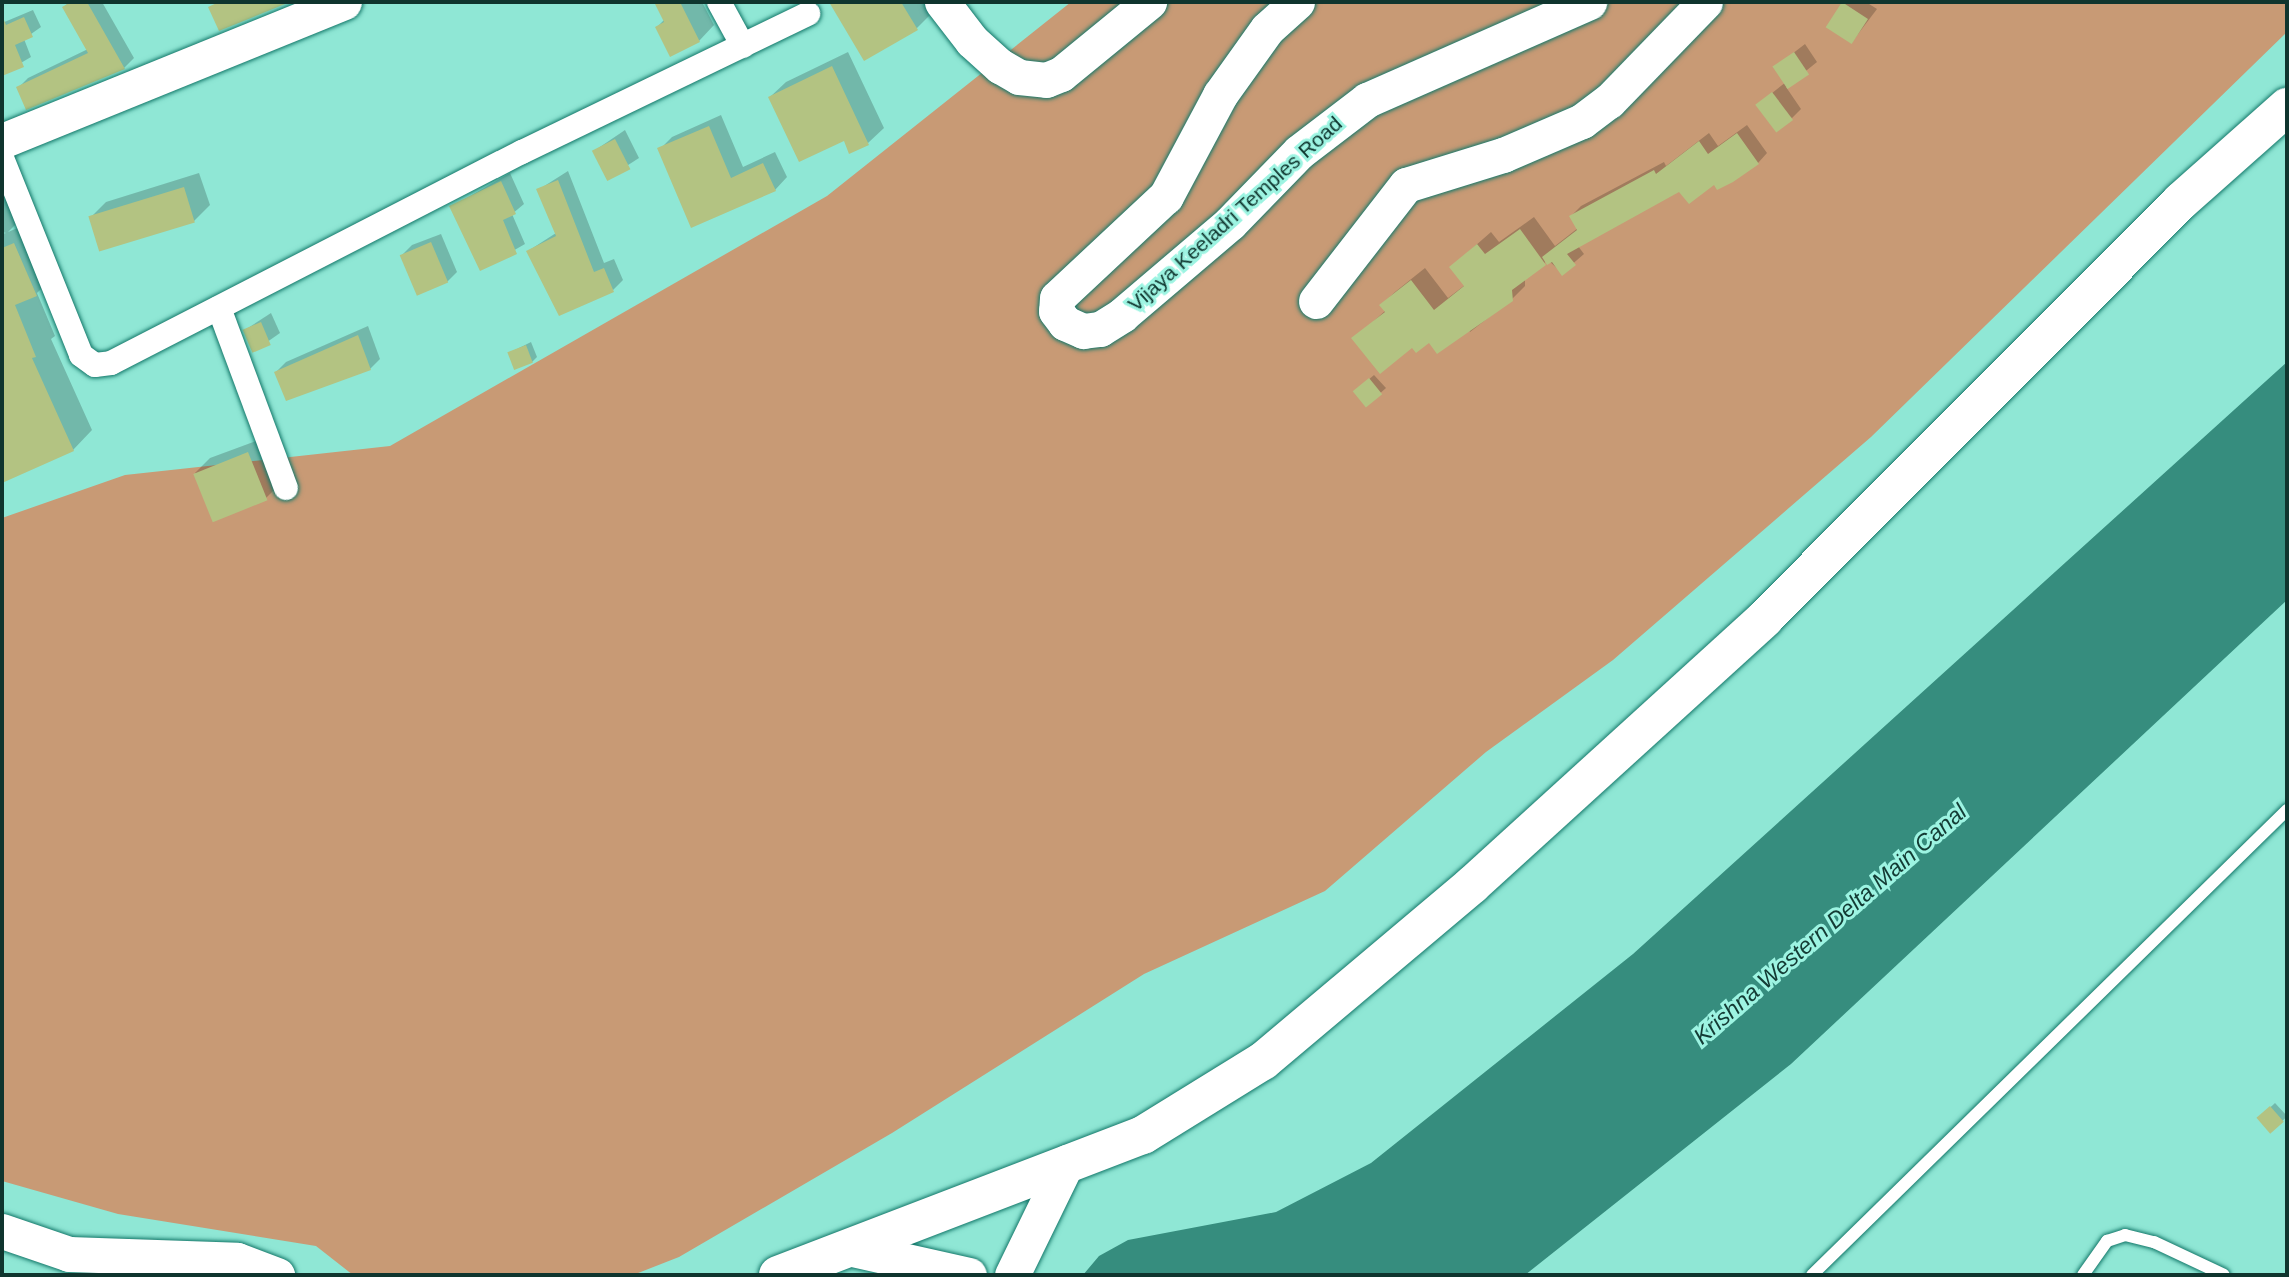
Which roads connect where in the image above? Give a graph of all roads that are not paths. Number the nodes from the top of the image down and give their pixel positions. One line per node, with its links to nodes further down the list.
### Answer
1 (344, 2): 11 (street)
2 (719, 2): 9 (street)
3 (942, 2): 4 (street)
4 (1149, 2)
5 (1297, 2): 6 (street, Vijaya Keeladri Temples Road)
6 (1589, 2)
7 (1705, 2): 13 (street)
8 (808, 14): 9 (street)
9 (743, 46): 14 (street)
10 (2287, 107): 17 (main road)
11 (2, 141)
12 (2, 158): 14 (street)
13 (1317, 301)
14 (219, 308): 15 (street)
15 (286, 488)
16 (2287, 810): 24 (lane)
17 (1067, 1162): 19 (main road); 23 (street)
18 (2, 1231): 20 (street)
19 (848, 1248): 21 (main road); 22 (street)
20 (277, 1275)
21 (778, 1275)
22 (969, 1275)
23 (1012, 1275)
24 (1812, 1275)
25 (2083, 1275): 26 (lane)
26 (2224, 1275)

